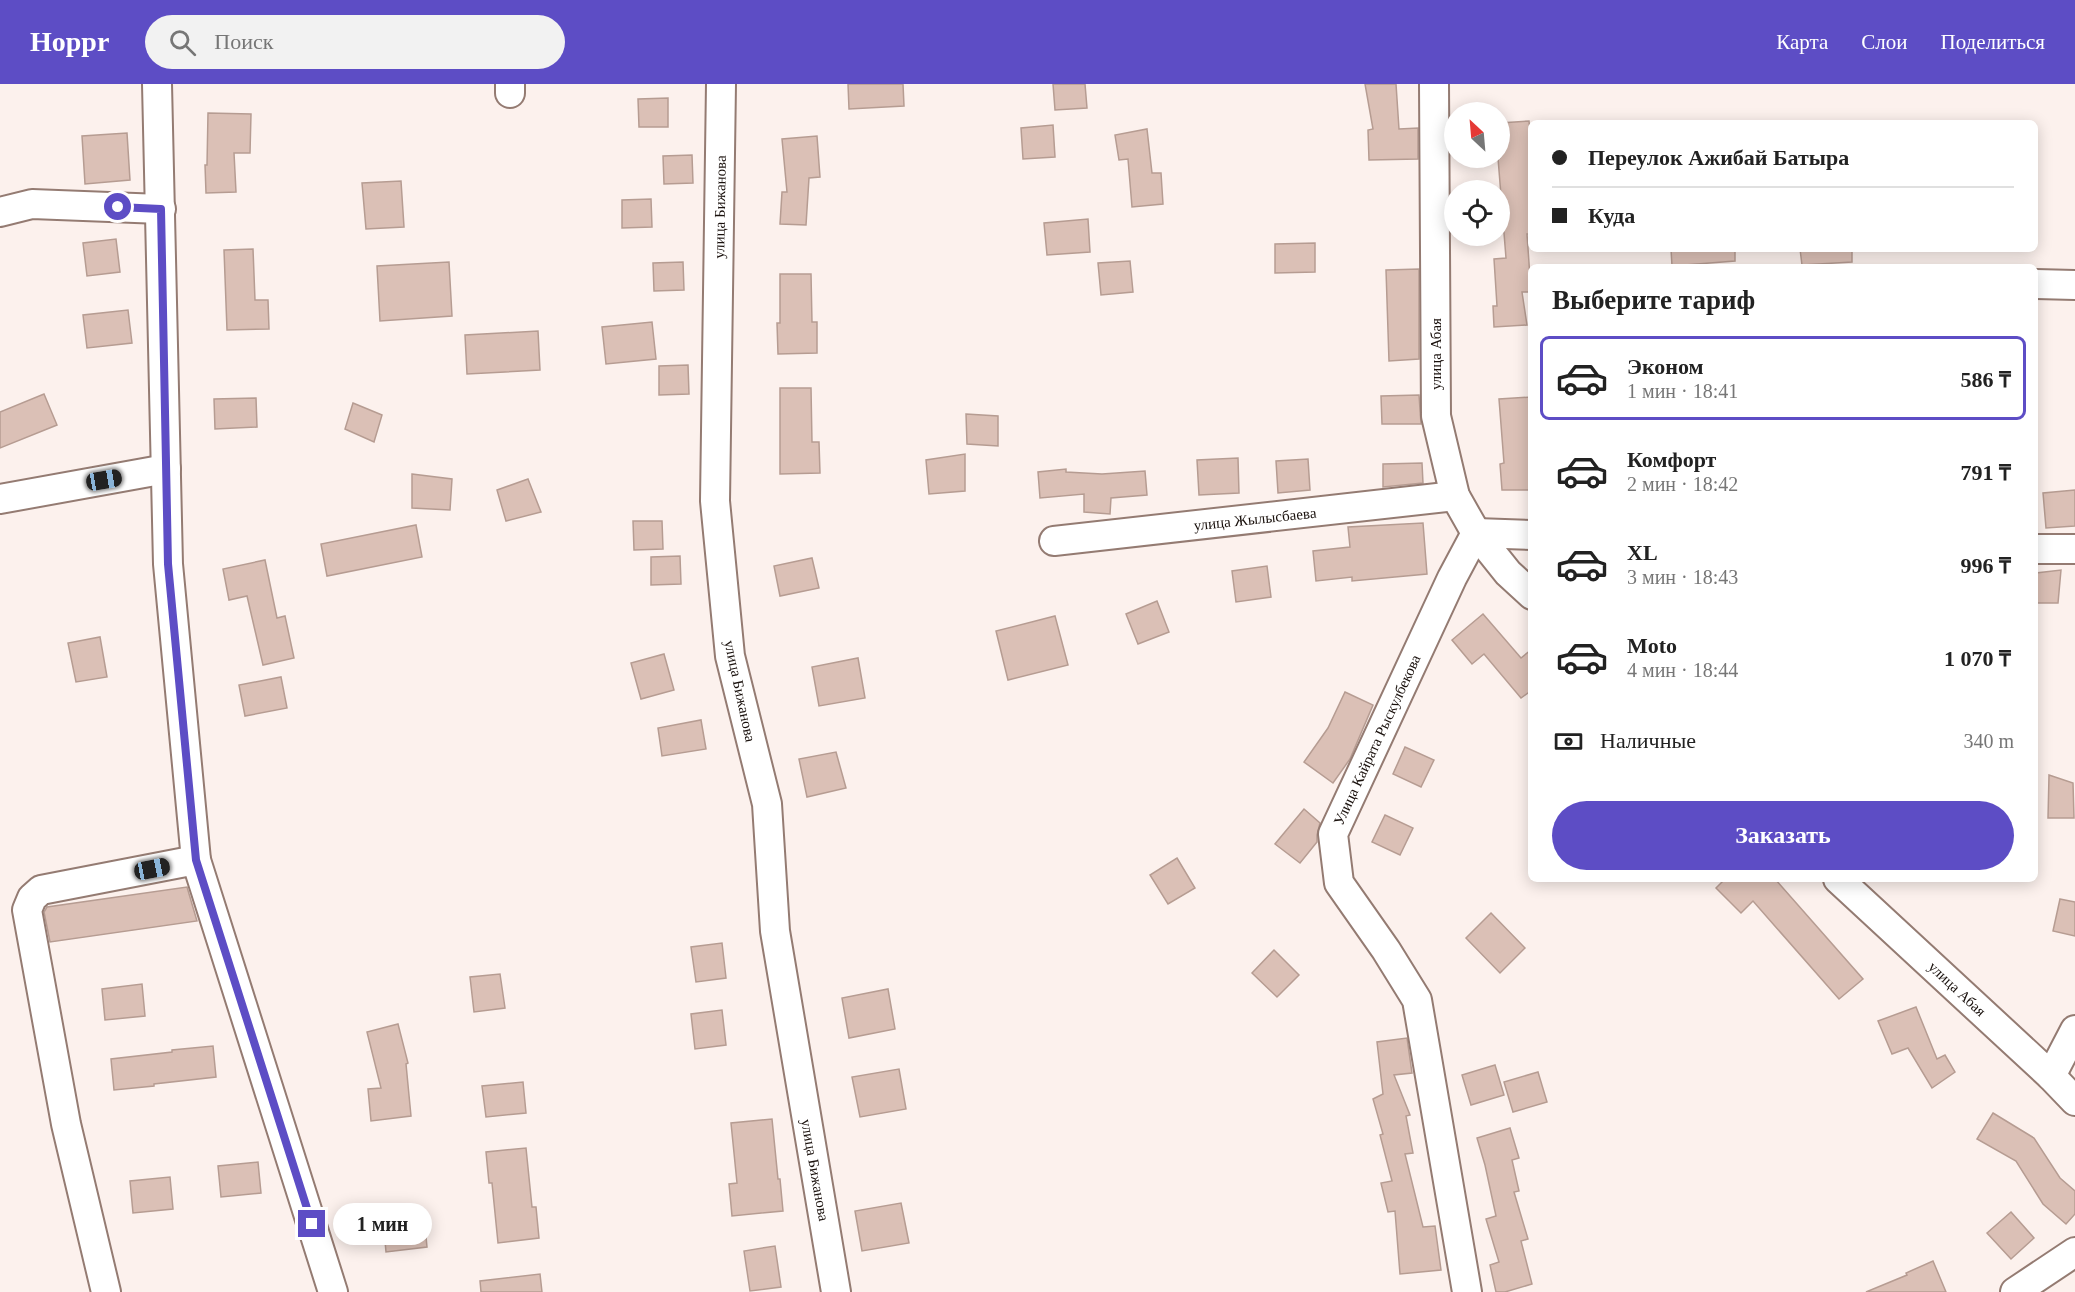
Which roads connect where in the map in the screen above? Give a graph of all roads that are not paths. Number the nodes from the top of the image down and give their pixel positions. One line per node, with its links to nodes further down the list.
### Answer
1 (157, 84): 4 (street)
2 (721, 84): 25 (street, улица Бижанова)
3 (1434, 84): 9 (street, улица Абая)
4 (161, 209): 5 (street); 8 (street)
5 (0, 212)
6 (2038, 284): 7 (street)
7 (2075, 285)
8 (166, 469): 10 (street); 17 (street)
9 (1455, 496): 11 (street, улица Абая); 13 (street, улица Жылысбаева)
10 (0, 499)
11 (1476, 533): 12 (street); 16 (street, улица Абая); 26 (street, Улица Кайрата Рыскулбекова)
12 (1528, 535)
13 (1054, 541)
14 (2038, 549): 15 (street)
15 (2075, 549)
16 (1528, 592)
17 (196, 860): 23 (street); 24 (street)
18 (1841, 882): 20 (street, улица Абая)
19 (2075, 1030): 20 (street)
20 (2051, 1076): 21 (street, улица Абая)
21 (2075, 1101)
22 (2075, 1252): 27 (street)
23 (106, 1292)
24 (333, 1292)
25 (836, 1292)
26 (1467, 1292)
27 (2015, 1292)

